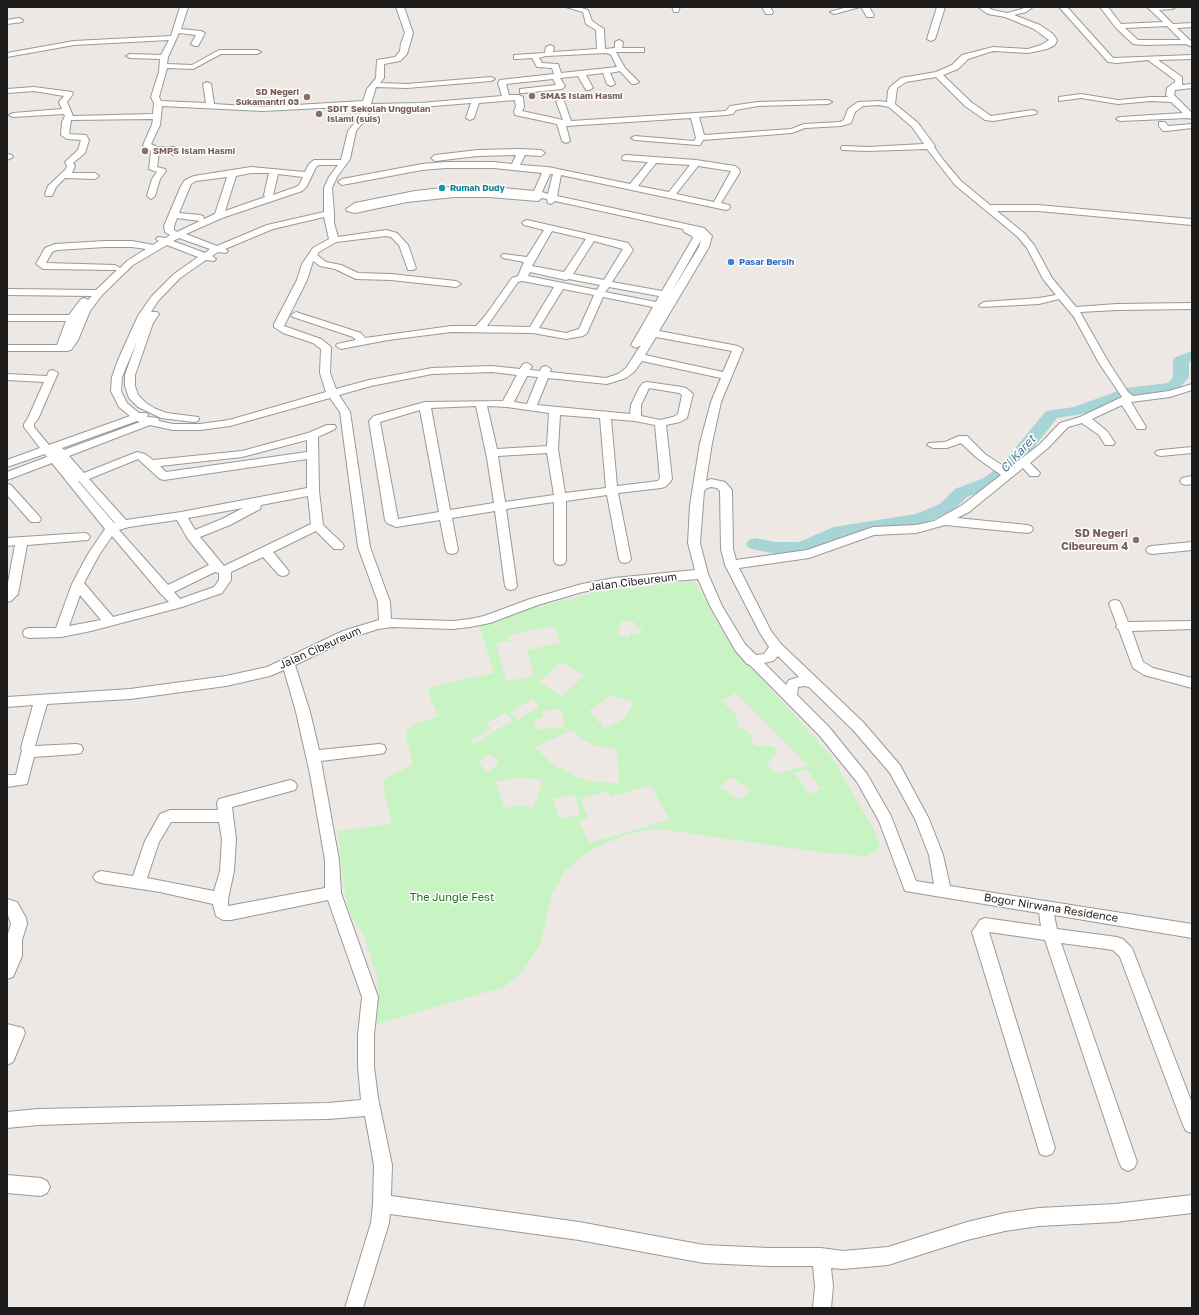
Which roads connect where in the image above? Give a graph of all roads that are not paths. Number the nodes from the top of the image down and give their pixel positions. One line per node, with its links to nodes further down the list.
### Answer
1 (184, 7): 22 (street)
2 (400, 7): 53 (street)
3 (570, 7): 30 (street)
4 (856, 7): 13 (street)
5 (865, 7): 14 (street)
6 (941, 7): 23 (street)
7 (982, 7): 15 (street)
8 (1029, 7): 15 (street)
9 (1063, 7): 40 (street)
10 (1104, 7): 20 (street)
11 (1172, 7): 12 (street)
12 (1152, 8): 18 (street)
13 (834, 12)
14 (870, 15)
15 (1007, 15): 45 (street)
16 (19, 20): 17 (street)
17 (7, 22)
18 (1169, 25): 19 (street); 20 (street); 25 (street)
19 (1192, 25)
20 (1119, 26): 25 (street)
21 (597, 30): 30 (street)
22 (175, 35): 26 (street); 33 (street); 37 (street)
23 (931, 39)
24 (619, 42): 28 (street)
25 (1189, 42)
26 (196, 44)
27 (550, 47): 30 (street)
28 (618, 50): 29 (street); 31 (street)
29 (641, 50)
30 (598, 51): 31 (street)
31 (609, 51): 42 (street)
32 (257, 52): 41 (street)
33 (7, 55)
34 (545, 55): 36 (street)
35 (130, 56): 37 (street)
36 (534, 56): 39 (street); 46 (street)
37 (164, 57): 41 (street)
38 (1192, 57): 40 (street)
39 (517, 58)
40 (1150, 58): 56 (street)
41 (163, 66): 64 (street)
42 (622, 69): 43 (street); 49 (street)
43 (606, 72): 44 (street); 52 (street)
44 (581, 74): 46 (street); 55 (street)
45 (938, 74): 67 (street); 70 (street)
46 (557, 76): 58 (street); 59 (street)
47 (490, 78): 53 (street)
48 (36, 80): 50 (street)
49 (635, 82)
50 (7, 84)
51 (207, 84): 68 (street)
52 (611, 84)
53 (375, 85): 66 (street)
54 (1192, 86): 56 (street)
55 (589, 88)
56 (1171, 88): 65 (street)
57 (7, 91): 72 (street)
58 (522, 91)
59 (506, 97): 61 (street); 78 (street)
60 (1062, 99): 65 (street)
61 (476, 101): 66 (street); 76 (street)
62 (560, 101): 78 (street)
63 (828, 102): 74 (street)
64 (158, 103): 68 (street); 73 (street)
65 (1176, 103): 69 (street); 75 (street)
66 (366, 104): 68 (street); 116 (street)
67 (891, 105): 81 (street); 84 (street)
68 (210, 106)
69 (1192, 106)
70 (1033, 112)
71 (13, 115): 72 (street)
72 (68, 115): 73 (street); 100 (street)
73 (158, 116): 86 (street)
74 (695, 116): 78 (street); 81 (street)
75 (1191, 116): 77 (street)
76 (470, 118)
77 (1120, 119)
78 (565, 123): 83 (street)
79 (1192, 126): 82 (street)
80 (635, 138): 81 (street)
81 (700, 138)
82 (1176, 139)
83 (566, 141)
84 (930, 146): 85 (street); 113 (street)
85 (845, 148)
86 (154, 150): 87 (street); 107 (street)
87 (173, 152)
88 (520, 152): 89 (street); 94 (street); 99 (street)
89 (541, 153)
90 (626, 158): 91 (street)
91 (654, 160): 93 (street); 104 (street)
92 (340, 162): 101 (street)
93 (696, 163): 106 (street); 111 (street)
94 (515, 167): 95 (street); 99 (street)
95 (548, 170): 97 (street); 108 (street)
96 (274, 171): 98 (street); 101 (street); 109 (street)
97 (558, 172): 104 (street); 110 (street)
98 (232, 174): 114 (street); 115 (street)
99 (384, 174): 103 (street)
100 (62, 175): 102 (street); 105 (street)
101 (308, 175): 109 (street)
102 (95, 176)
103 (342, 182)
104 (632, 187): 106 (street)
105 (49, 194)
106 (672, 194): 111 (street)
107 (151, 196)
108 (536, 196): 108 (street); 110 (street)
109 (269, 197): 114 (street)
110 (552, 199): 141 (street)
111 (716, 205): 112 (street)
112 (726, 206)
113 (988, 208): 118 (street); 142 (street)
114 (220, 213): 117 (street); 121 (street)
115 (174, 216): 117 (street); 121 (street)
116 (326, 216): 124 (street); 126 (street)
117 (200, 218): 121 (street)
118 (1192, 222)
119 (527, 223): 120 (street)
120 (550, 228): 122 (street); 130 (street)
121 (174, 233): 123 (street); 126 (street)
122 (592, 237): 133 (street); 136 (street)
123 (162, 240): 125 (street); 129 (street)
124 (334, 240): 127 (street); 132 (street)
125 (150, 247): 131 (street); 131 (street); 139 (street)
126 (221, 251): 129 (street)
127 (312, 256): 135 (street); 167 (street)
128 (506, 256): 130 (street)
129 (209, 258): 173 (street); 177 (street)
130 (528, 264): 133 (street); 134 (street)
131 (116, 268): 139 (street)
132 (411, 268)
133 (566, 277): 136 (street)
134 (522, 278): 137 (street); 150 (street)
135 (456, 284)
136 (606, 284): 140 (street); 141 (street)
137 (559, 287): 140 (street); 153 (street)
138 (7, 292): 139 (street)
139 (94, 292): 149 (street); 158 (street)
140 (599, 294): 144 (street); 153 (street)
141 (670, 296): 144 (street)
142 (1062, 296): 143 (street); 146 (street)
143 (984, 305)
144 (664, 306): 154 (street)
145 (1192, 306): 146 (street)
146 (1073, 310): 168 (street)
147 (296, 315): 155 (street)
148 (7, 318): 149 (street)
149 (72, 318): 158 (street)
150 (489, 318): 151 (street); 152 (street)
151 (479, 329): 152 (street); 155 (street)
152 (518, 330): 153 (street)
153 (533, 330)
154 (649, 332): 159 (street); 161 (street); 162 (street)
155 (360, 338): 156 (street)
156 (344, 345)
157 (7, 348): 158 (street)
158 (60, 349)
159 (639, 357): 161 (street); 162 (street)
160 (526, 369): 161 (street); 167 (street); 170 (street)
161 (546, 371): 172 (street)
162 (726, 376): 196 (street)
163 (7, 377): 164 (street)
164 (50, 378): 165 (street); 189 (street)
165 (7, 383)
166 (1191, 389): 168 (street)
167 (330, 390): 175 (street); 180 (street); 238 (street)
168 (1125, 396): 179 (street); 183 (street)
169 (481, 403): 170 (street); 171 (street); 190 (street)
170 (507, 404): 172 (street)
171 (425, 405): 209 (street); 209 (street)
172 (532, 407): 174 (street)
173 (152, 411): 175 (street); 177 (street)
174 (555, 411): 176 (street); 187 (street)
175 (165, 416): 180 (street)
176 (605, 416): 178 (street); 205 (street)
177 (138, 417): 180 (street); 189 (street)
178 (635, 418): 181 (street); 181 (street)
179 (1084, 419): 185 (street); 194 (street)
180 (149, 422): 189 (street)
181 (660, 423): 205 (street)
182 (331, 427): 184 (street)
183 (1141, 428)
184 (312, 435): 192 (street); 193 (street)
185 (1109, 443)
186 (933, 445): 197 (street)
187 (552, 449): 190 (street); 206 (street)
188 (1189, 450): 191 (street)
189 (53, 452): 195 (street); 199 (street); 200 (street); 213 (street)
190 (492, 453): 208 (street)
191 (1161, 453)
192 (312, 455): 193 (street); 204 (street)
193 (242, 459): 200 (street)
194 (1024, 463): 197 (street); 198 (street)
195 (7, 464)
196 (701, 472): 201 (street); 203 (street)
197 (1004, 472): 212 (street)
198 (1034, 473)
199 (7, 476)
200 (81, 478): 213 (street)
201 (713, 483): 203 (street); 227 (street)
202 (7, 488): 211 (street)
203 (699, 490): 230 (street)
204 (313, 491): 207 (street); 214 (street)
205 (612, 491): 206 (street); 225 (street)
206 (560, 498): 208 (street); 226 (street)
207 (270, 499): 210 (street); 216 (street)
208 (500, 506): 209 (street); 232 (street)
209 (446, 515): 222 (street)
210 (181, 516): 213 (street); 216 (street)
211 (35, 519)
212 (945, 521): 215 (street); 227 (street)
213 (118, 526): 231 (street); 233 (street)
214 (317, 526): 220 (street); 224 (street)
215 (1027, 529)
216 (192, 536): 228 (street)
217 (84, 537): 218 (street)
218 (22, 540): 219 (street); 234 (street)
219 (7, 542)
220 (338, 546)
221 (1192, 546): 223 (street)
222 (452, 550)
223 (1152, 550)
224 (265, 551): 228 (street); 229 (street)
225 (625, 559)
226 (560, 561)
227 (731, 565): 243 (street)
228 (221, 568): 233 (street); 235 (street)
229 (283, 572)
230 (702, 574): 238 (street, Jalan Cibeureum); 244 (street)
231 (78, 584): 237 (street); 241 (street)
232 (511, 586)
233 (165, 592): 235 (street)
234 (7, 598)
235 (178, 604): 237 (street)
236 (1115, 604): 240 (street)
237 (110, 622): 241 (street)
238 (385, 624): 245 (street, Jalan Cibeureum)
239 (1192, 625): 240 (street)
240 (1122, 627): 247 (street)
241 (62, 632): 242 (street)
242 (29, 633)
243 (776, 647): 244 (street); 246 (street)
244 (752, 661): 248 (street)
245 (288, 663): 249 (street, Jalan Cibeureum); 254 (street)
246 (814, 683): 248 (street); 260 (street)
247 (1192, 683)
248 (790, 696): 260 (street, Bogor Nirwana Residence)
249 (42, 699): 250 (street, Jalan Cibeureum); 253 (street)
250 (7, 702)
251 (76, 749): 253 (street)
252 (379, 749): 254 (street)
253 (29, 750): 255 (street)
254 (313, 756): 261 (street)
255 (7, 781)
256 (290, 786): 257 (street)
257 (226, 816): 259 (street); 262 (street)
258 (101, 877): 259 (street)
259 (138, 883): 262 (street)
260 (944, 891): 264 (street, Bogor Nirwana Residence)
261 (333, 894): 262 (street); 270 (street)
262 (220, 900)
263 (7, 905): 267 (street)
264 (1045, 907): 265 (street, Bogor Nirwana Residence); 266 (street)
265 (1192, 931)
266 (1051, 935): 272 (street); 273 (street); 274 (street)
267 (7, 972)
268 (7, 1031): 269 (street)
269 (7, 1057)
270 (371, 1107): 271 (street); 277 (street)
271 (7, 1120)
272 (1192, 1125)
273 (1046, 1148)
274 (1128, 1162)
275 (7, 1184): 276 (street)
276 (41, 1187)
277 (382, 1204): 279 (street); 280 (street)
278 (1192, 1204): 279 (street)
279 (821, 1257): 281 (street)
280 (354, 1308)
281 (822, 1308)

